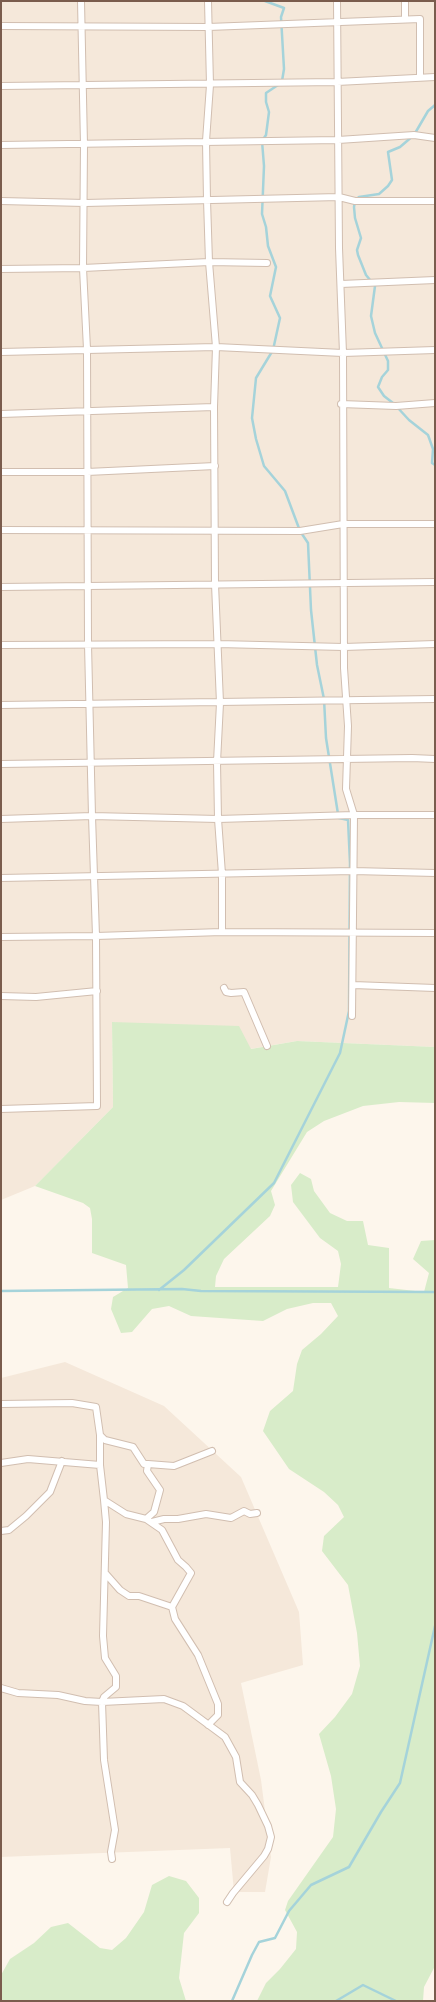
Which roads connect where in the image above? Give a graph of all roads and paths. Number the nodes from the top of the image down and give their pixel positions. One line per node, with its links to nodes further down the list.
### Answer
1 (81, 1): 9 (street)
2 (208, 1): 8 (street)
3 (337, 1): 6 (street)
4 (405, 1): 5 (street)
5 (405, 19): 6 (street); 10 (street)
6 (338, 21): 8 (street); 12 (street)
7 (1, 26): 9 (street)
8 (208, 27): 9 (street); 13 (street)
9 (81, 28): 15 (street)
10 (420, 76): 11 (street); 12 (street)
11 (435, 77)
12 (337, 82): 13 (street); 17 (street)
13 (210, 85): 15 (street); 18 (street)
14 (1, 86): 15 (street)
15 (83, 86): 19 (street)
16 (435, 138): 17 (street)
17 (338, 140): 18 (street); 21 (street)
18 (206, 141): 19 (street); 22 (street)
19 (84, 144): 20 (street); 25 (street)
20 (1, 145)
21 (339, 198): 22 (street); 24 (street); 31 (street)
22 (207, 200): 25 (street); 26 (street)
23 (1, 201): 25 (street)
24 (435, 201)
25 (85, 202): 28 (street)
26 (209, 262): 27 (street); 28 (street); 32 (street)
27 (266, 263)
28 (83, 268): 29 (street); 33 (street)
29 (1, 269)
30 (435, 280): 31 (street)
31 (341, 284): 36 (street)
32 (216, 348): 33 (street); 36 (street); 39 (street)
33 (87, 349): 35 (street); 40 (street)
34 (435, 350): 36 (street)
35 (1, 352)
36 (342, 353): 38 (street)
37 (435, 403): 38 (street)
38 (341, 404): 45 (street)
39 (214, 407): 40 (street); 42 (street)
40 (87, 410): 41 (street); 44 (street)
41 (1, 414)
42 (216, 466): 44 (street); 49 (street)
43 (1, 472): 44 (street)
44 (87, 472): 48 (street)
45 (343, 524): 46 (street); 49 (street); 51 (street)
46 (435, 524)
47 (1, 530): 48 (street)
48 (89, 531): 49 (street); 53 (street)
49 (216, 531): 52 (street)
50 (435, 582): 51 (street)
51 (344, 583): 52 (street); 59 (street)
52 (215, 584): 53 (street); 56 (street)
53 (88, 585): 54 (street); 55 (street)
54 (1, 586)
55 (88, 644): 56 (street); 58 (street); 63 (street)
56 (218, 644): 59 (street); 62 (street)
57 (435, 644): 59 (street)
58 (1, 645)
59 (344, 647): 61 (street)
60 (435, 698): 61 (street)
61 (346, 699): 62 (street); 66 (street)
62 (220, 703): 63 (street); 67 (street)
63 (90, 704): 64 (street); 68 (street)
64 (1, 705)
65 (435, 759): 66 (street)
66 (346, 760): 67 (street); 70 (street)
67 (217, 762): 68 (street); 74 (street)
68 (91, 763): 69 (street); 72 (street)
69 (1, 764)
70 (354, 815): 71 (street); 74 (street); 75 (street)
71 (435, 815)
72 (92, 816): 73 (street); 74 (street); 79 (street)
73 (1, 819)
74 (218, 819): 77 (street)
75 (353, 871): 76 (street); 77 (street); 82 (street)
76 (435, 873)
77 (222, 874): 79 (street); 80 (street)
78 (1, 878): 79 (street)
79 (94, 878): 83 (street)
80 (222, 932): 82 (street); 83 (street)
81 (435, 933): 82 (street)
82 (352, 934): 85 (street)
83 (96, 936): 84 (street); 88 (street)
84 (1, 937)
85 (352, 985): 87 (street); 90 (street)
86 (224, 988): 91 (street)
87 (435, 988)
88 (97, 991): 89 (street); 92 (street)
89 (1, 996)
90 (352, 1016)
91 (267, 1046)
92 (1, 1109)
93 (1, 1404): 94 (street)
94 (100, 1434): 98 (street); 99 (street)
95 (212, 1451): 98 (street)
96 (62, 1462): 97 (street); 99 (street); 103 (street)
97 (1, 1463)
98 (148, 1464): 102 (street)
99 (100, 1465): 100 (street)
100 (104, 1500): 102 (street); 104 (street)
101 (257, 1513): 102 (street)
102 (149, 1521): 105 (street)
103 (1, 1531)
104 (105, 1573): 105 (street); 107 (street)
105 (172, 1607): 108 (street)
106 (1, 1688): 107 (street)
107 (102, 1702): 108 (street); 109 (street)
108 (208, 1725): 110 (street)
109 (112, 1859)
110 (227, 1902)

